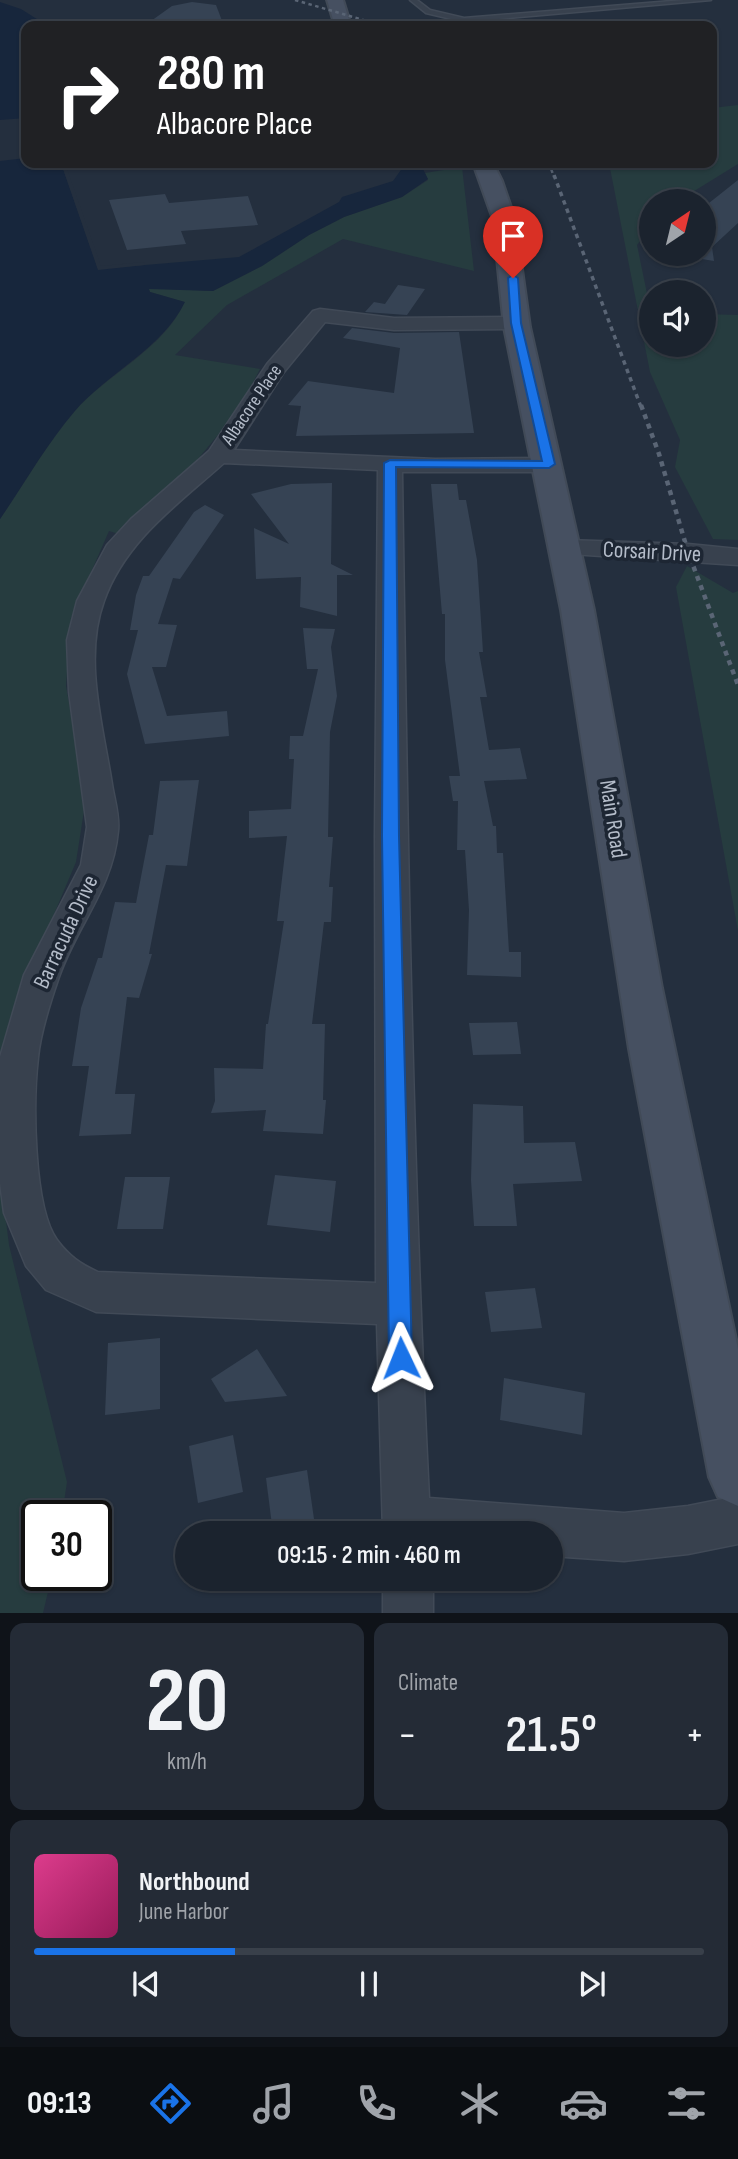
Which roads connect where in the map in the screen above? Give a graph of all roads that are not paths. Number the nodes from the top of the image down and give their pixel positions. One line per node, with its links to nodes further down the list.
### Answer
1 (335, 0): 4 (main road)
2 (413, 0): 3 (lane)
3 (708, 0)
4 (341, 21)
5 (485, 168): 6 (main road, Main Road)
6 (516, 323): 7 (street, Albacore Place); 9 (main road, Main Road)
7 (218, 456): 8 (street, Albacore Place); 12 (street, Barracuda Drive)
8 (390, 463): 9 (street, Albacore Place); 12 (street)
9 (549, 464): 10 (main road, Main Road)
10 (565, 548): 11 (street, Corsair Drive); 13 (main road, Main Road)
11 (738, 557)
12 (398, 1304): 15 (street)
13 (738, 1477)
14 (738, 1520): 16 (street)
15 (407, 1521)
16 (563, 1533)
17 (408, 1591): 18 (street)
18 (408, 1613)

